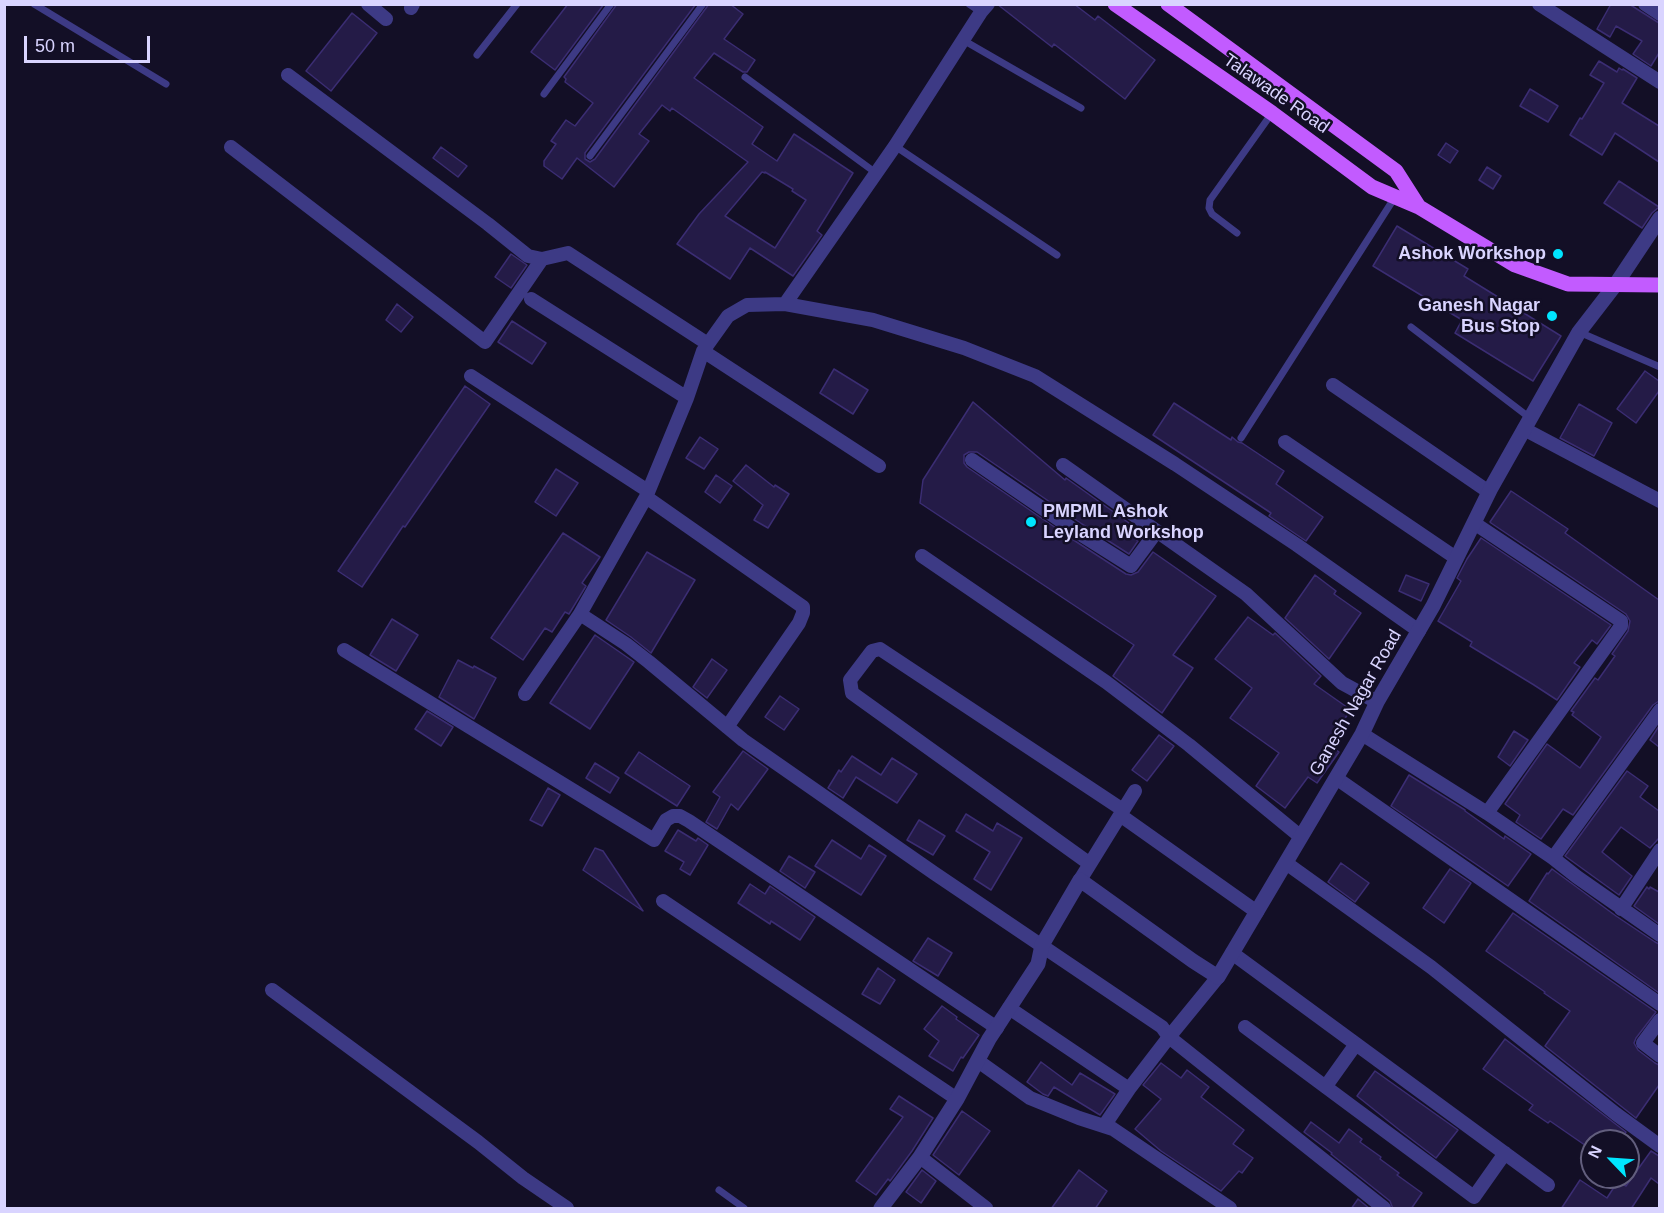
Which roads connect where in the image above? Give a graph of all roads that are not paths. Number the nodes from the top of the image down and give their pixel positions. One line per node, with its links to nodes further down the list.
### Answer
1 (34, 4): 18 (lane)
2 (368, 4): 12 (street)
3 (517, 4): 14 (lane)
4 (611, 4): 19 (lane)
5 (703, 4): 24 (lane)
6 (1115, 4): 21 (main road, Talawade Road)
7 (1168, 4): 27 (main road, Talawade Road)
8 (1539, 4): 17 (street)
9 (1645, 4): 11 (street)
10 (979, 7): 13 (street)
11 (1659, 14)
12 (386, 19)
13 (963, 40): 20 (lane); 22 (street)
14 (477, 55)
15 (288, 75): 31 (street)
16 (745, 78): 25 (lane)
17 (1659, 82)
18 (166, 84)
19 (544, 94)
20 (1081, 108)
21 (1272, 113): 26 (main road, Talawade Road); 29 (lane)
22 (895, 146): 25 (street); 30 (lane)
23 (231, 147): 31 (street)
24 (590, 156)
25 (877, 173): 35 (street)
26 (1395, 197): 27 (main road, Talawade Road); 44 (lane)
27 (1419, 207): 32 (main road, Talawade Road)
28 (1659, 218): 32 (street, Ganesh Nagar Road)
29 (1238, 233)
30 (1057, 255)
31 (542, 259): 38 (street)
32 (1616, 284): 33 (main road, Talawade Road); 37 (street, Ganesh Nagar Road)
33 (1659, 285)
34 (531, 299): 42 (street)
35 (785, 304): 38 (street); 57 (street)
36 (1411, 327): 43 (lane)
37 (1579, 332): 39 (lane); 43 (street, Ganesh Nagar Road)
38 (706, 348): 42 (street); 48 (street)
39 (1659, 367)
40 (471, 376): 50 (street)
41 (1333, 385): 49 (street)
42 (687, 398): 50 (street)
43 (1527, 424): 49 (street, Ganesh Nagar Road); 51 (street)
44 (1241, 438)
45 (1285, 442): 55 (street)
46 (972, 460): 53 (street)
47 (1063, 465): 53 (street)
48 (879, 466)
49 (1489, 492): 52 (street, Ganesh Nagar Road)
50 (647, 494): 56 (street); 62 (street)
51 (1659, 501)
52 (1474, 523): 55 (street, Ganesh Nagar Road); 67 (street)
53 (1157, 531): 60 (street)
54 (922, 556): 68 (street)
55 (1456, 558): 57 (street, Ganesh Nagar Road)
56 (580, 614): 59 (street); 62 (street)
57 (1419, 631): 60 (street, Ganesh Nagar Road)
58 (344, 650): 86 (street)
59 (525, 694)
60 (1377, 702): 63 (street, Ganesh Nagar Road)
61 (1659, 711): 70 (street)
62 (727, 727): 78 (street)
63 (1362, 734): 64 (street, Ganesh Nagar Road); 67 (street)
64 (1336, 778): 68 (street, Ganesh Nagar Road); 82 (street)
65 (1135, 791): 66 (street)
66 (1122, 812): 72 (street); 72 (street); 76 (street)
67 (1487, 813): 70 (street)
68 (1301, 837): 71 (street, Ganesh Nagar Road)
69 (1659, 850): 75 (street)
70 (1553, 858): 75 (street)
71 (1286, 863): 76 (street, Ganesh Nagar Road); 95 (street)
72 (1090, 864): 73 (street)
73 (1080, 880): 78 (street); 80 (street)
74 (663, 901): 93 (street)
75 (1621, 909): 77 (street)
76 (1257, 912): 79 (street, Ganesh Nagar Road)
77 (1659, 935)
78 (1042, 945): 83 (street); 87 (street)
79 (1232, 953): 80 (street, Ganesh Nagar Road); 88 (street)
80 (1218, 977): 87 (street, Ganesh Nagar Road)
81 (272, 990): 100 (street)
82 (1659, 1004)
83 (1010, 1008): 86 (street); 92 (street)
84 (1659, 1020): 89 (street)
85 (1245, 1027): 91 (street)
86 (997, 1028): 90 (street)
87 (1169, 1037): 92 (street, Ganesh Nagar Road); 105 (street)
88 (1356, 1044): 91 (street); 96 (street)
89 (1659, 1056)
90 (978, 1061): 93 (street); 94 (street)
91 (1326, 1086): 96 (street)
92 (1129, 1089): 94 (street, Ganesh Nagar Road)
93 (957, 1099): 97 (street)
94 (1104, 1126): 104 (street)
95 (1659, 1146)
96 (1505, 1153): 98 (street)
97 (920, 1157): 102 (street); 103 (street)
98 (1548, 1185)
99 (719, 1190): 101 (lane)
100 (567, 1209)
101 (744, 1209)
102 (881, 1209)
103 (986, 1209)
104 (1230, 1209)
105 (1384, 1209)

